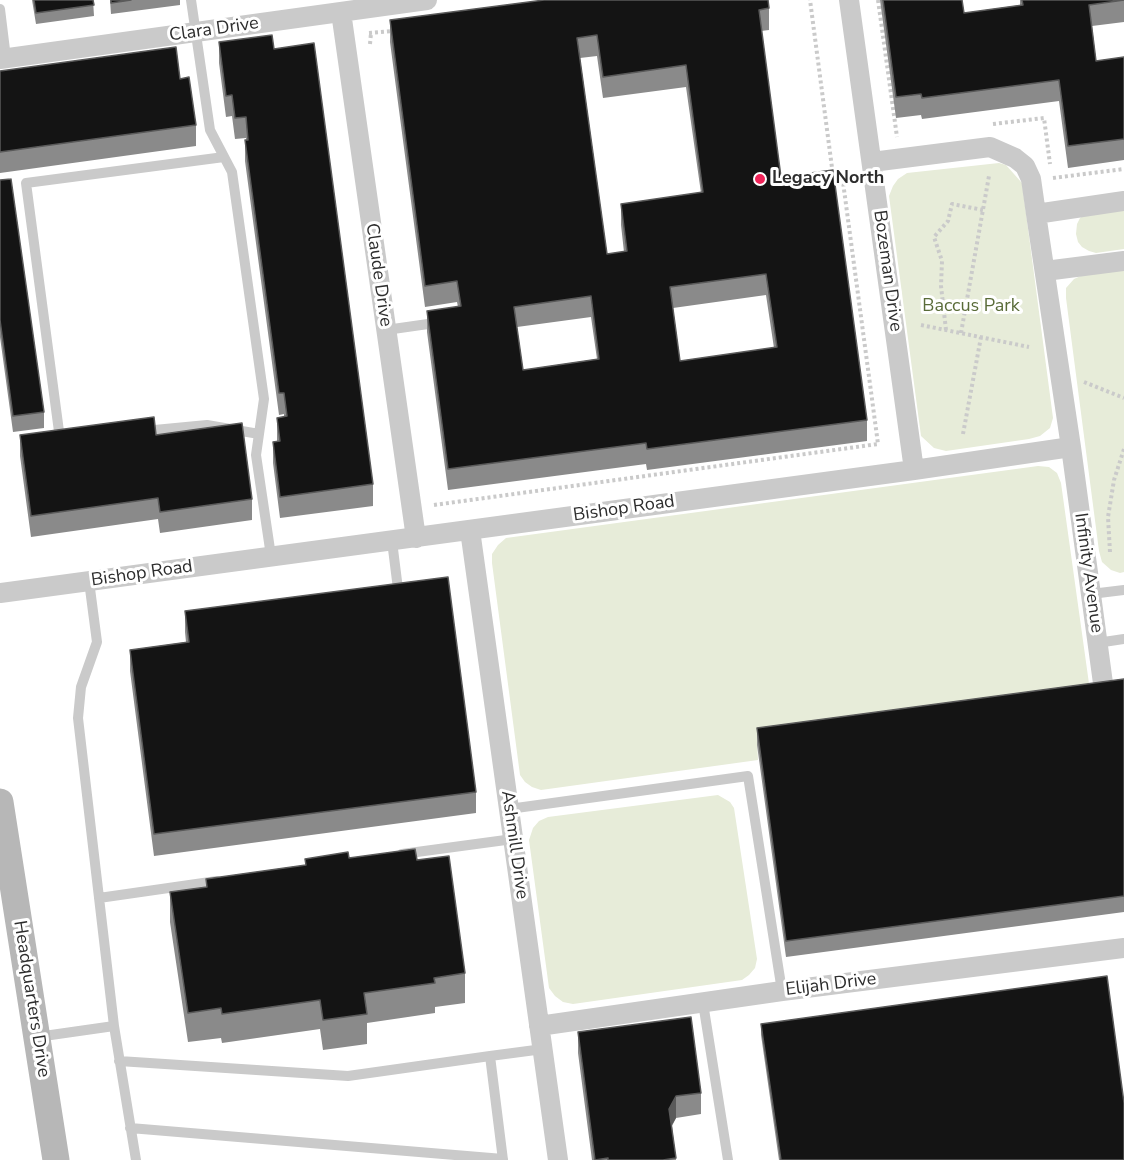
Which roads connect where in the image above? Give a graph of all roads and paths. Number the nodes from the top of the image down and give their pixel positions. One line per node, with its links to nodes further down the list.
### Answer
1 (191, 0): 9 (lane)
2 (427, 0): 7 (street, Clara Drive)
3 (810, 0): 39 (path)
4 (849, 0): 15 (street, Bozeman Drive)
5 (878, 0): 13 (path)
6 (0, 9): 11 (lane)
7 (342, 12): 9 (street, Clara Drive); 25 (street, Claude Drive)
8 (398, 30): 10 (path)
9 (195, 32): 11 (street, Clara Drive); 14 (lane)
10 (369, 50)
11 (3, 59)
12 (987, 125): 16 (path)
13 (908, 136)
14 (224, 158): 33 (lane); 35 (lane)
15 (872, 162): 20 (street); 38 (street, Bozeman Drive)
16 (1124, 169)
17 (989, 176): 19 (path)
18 (1124, 201): 20 (street)
19 (982, 210): 26 (path); 27 (path)
20 (1036, 214): 22 (street)
21 (1124, 261): 22 (street)
22 (1045, 271): 36 (street)
23 (450, 321): 25 (lane)
24 (921, 325): 26 (path)
25 (386, 330): 41 (street, Claude Drive)
26 (946, 330): 27 (path)
27 (961, 333): 28 (path)
28 (981, 337): 29 (path); 34 (path)
29 (1029, 347)
30 (1084, 382): 31 (path)
31 (1124, 398)
32 (128, 433): 33 (lane)
33 (259, 434): 43 (lane)
34 (963, 434)
35 (72, 438)
36 (1071, 447): 38 (street, Bishop Road); 48 (street, Infinity Avenue)
37 (1124, 449): 44 (path)
38 (914, 470): 40 (street, Bishop Road)
39 (432, 498)
40 (470, 530): 41 (street, Bishop Road); 54 (street, Ashmill Drive)
41 (416, 538): 42 (street, Bishop Road)
42 (392, 541): 43 (street, Bishop Road); 49 (lane)
43 (271, 556): 45 (street, Bishop Road)
44 (1109, 558)
45 (89, 581): 47 (street, Bishop Road); 58 (lane)
46 (1124, 590): 48 (lane)
47 (0, 593)
48 (1091, 594): 51 (street, Infinity Avenue)
49 (400, 604)
50 (1124, 639): 51 (lane)
51 (1097, 643): 52 (street, Infinity Avenue)
52 (1105, 698)
53 (0, 802): 64 (main road, Headquarters Drive)
54 (509, 809): 55 (street, Ashmill Drive); 60 (lane)
55 (513, 838): 56 (lane); 63 (street, Ashmill Drive)
56 (392, 856)
57 (227, 879): 58 (lane)
58 (99, 898): 62 (lane)
59 (1124, 948): 60 (street, Elijah Drive)
60 (782, 991): 61 (street, Elijah Drive)
61 (703, 1003): 63 (street, Elijah Drive); 73 (lane)
62 (114, 1026): 64 (lane); 67 (lane)
63 (539, 1026): 65 (street, Ashmill Drive)
64 (38, 1037): 69 (main road, Headquarters Drive)
65 (543, 1049): 66 (lane); 72 (street, Ashmill Drive)
66 (490, 1056): 67 (lane); 71 (lane)
67 (119, 1061): 68 (lane)
68 (130, 1128): 70 (lane); 71 (lane)
69 (56, 1160)
70 (136, 1160)
71 (503, 1160)
72 (558, 1160)
73 (728, 1160)

